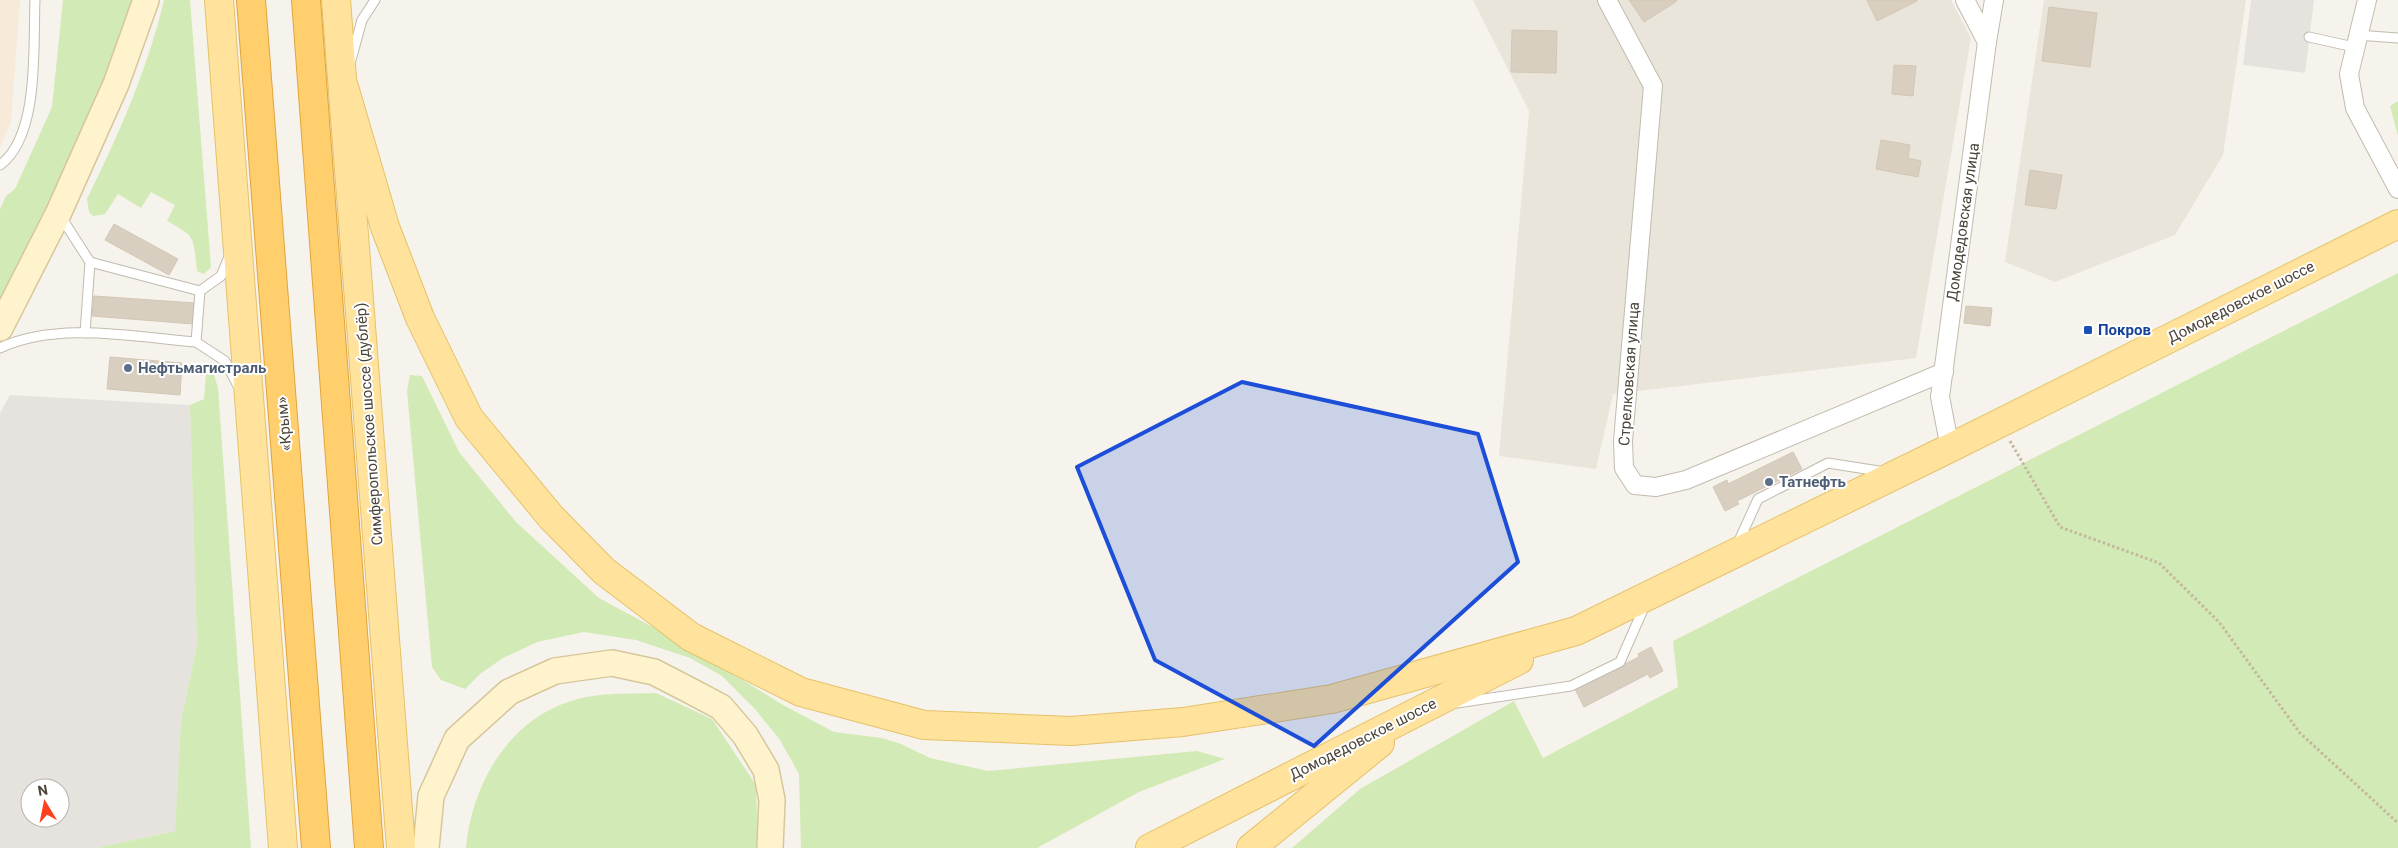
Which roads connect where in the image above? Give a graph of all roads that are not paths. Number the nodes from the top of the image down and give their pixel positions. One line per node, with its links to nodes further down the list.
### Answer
1 (35, 0): 17 (lane)
2 (146, 0): 20 (main road)
3 (219, 0): 19 (main road)
4 (251, 0): 37 (highway, «Крым»)
5 (306, 0): 38 (highway)
6 (336, 0): 16 (main road, Симферопольское шоссе (дублёр))
7 (375, 0): 16 (lane)
8 (1607, 0): 28 (street, Стрелковская улица)
9 (1965, 0): 15 (street)
10 (1994, 0): 15 (street, Домодедовская улица)
11 (2367, 0): 14 (street)
12 (2309, 37): 14 (lane)
13 (2398, 38): 14 (lane)
14 (2356, 41): 18 (street)
15 (1987, 42): 28 (street, Домодедовская улица)
16 (344, 87): 34 (main road); 39 (main road, Симферопольское шоссе (дублёр))
17 (0, 165)
18 (2398, 189)
19 (235, 210): 23 (lane); 29 (main road)
20 (58, 214): 22 (lane); 24 (main road)
21 (2398, 224): 30 (main road, Домодедовское шоссе)
22 (90, 262): 23 (lane); 25 (lane)
23 (200, 291): 26 (lane)
24 (0, 328)
25 (85, 333): 26 (lane); 27 (lane)
26 (196, 342): 29 (lane)
27 (0, 348)
28 (1944, 372): 30 (street, Домодедовская улица)
29 (251, 419): 36 (main road)
30 (1950, 448): 31 (main road, Домодедовское шоссе)
31 (1897, 474): 32 (main road, Домодедовское шоссе); 32 (lane)
32 (1733, 554): 33 (main road, Домодедовское шоссе)
33 (1648, 596): 34 (main road, Домодедовское шоссе); 35 (lane)
34 (1576, 631): 35 (main road, Домодедовское шоссе)
35 (1425, 707): 42 (main road, Домодедовское шоссе); 43 (main road)
36 (283, 848)
37 (316, 848)
38 (369, 848)
39 (402, 848)
40 (426, 848): 41 (main road)
41 (770, 848)
42 (1150, 848)
43 (1252, 848)

